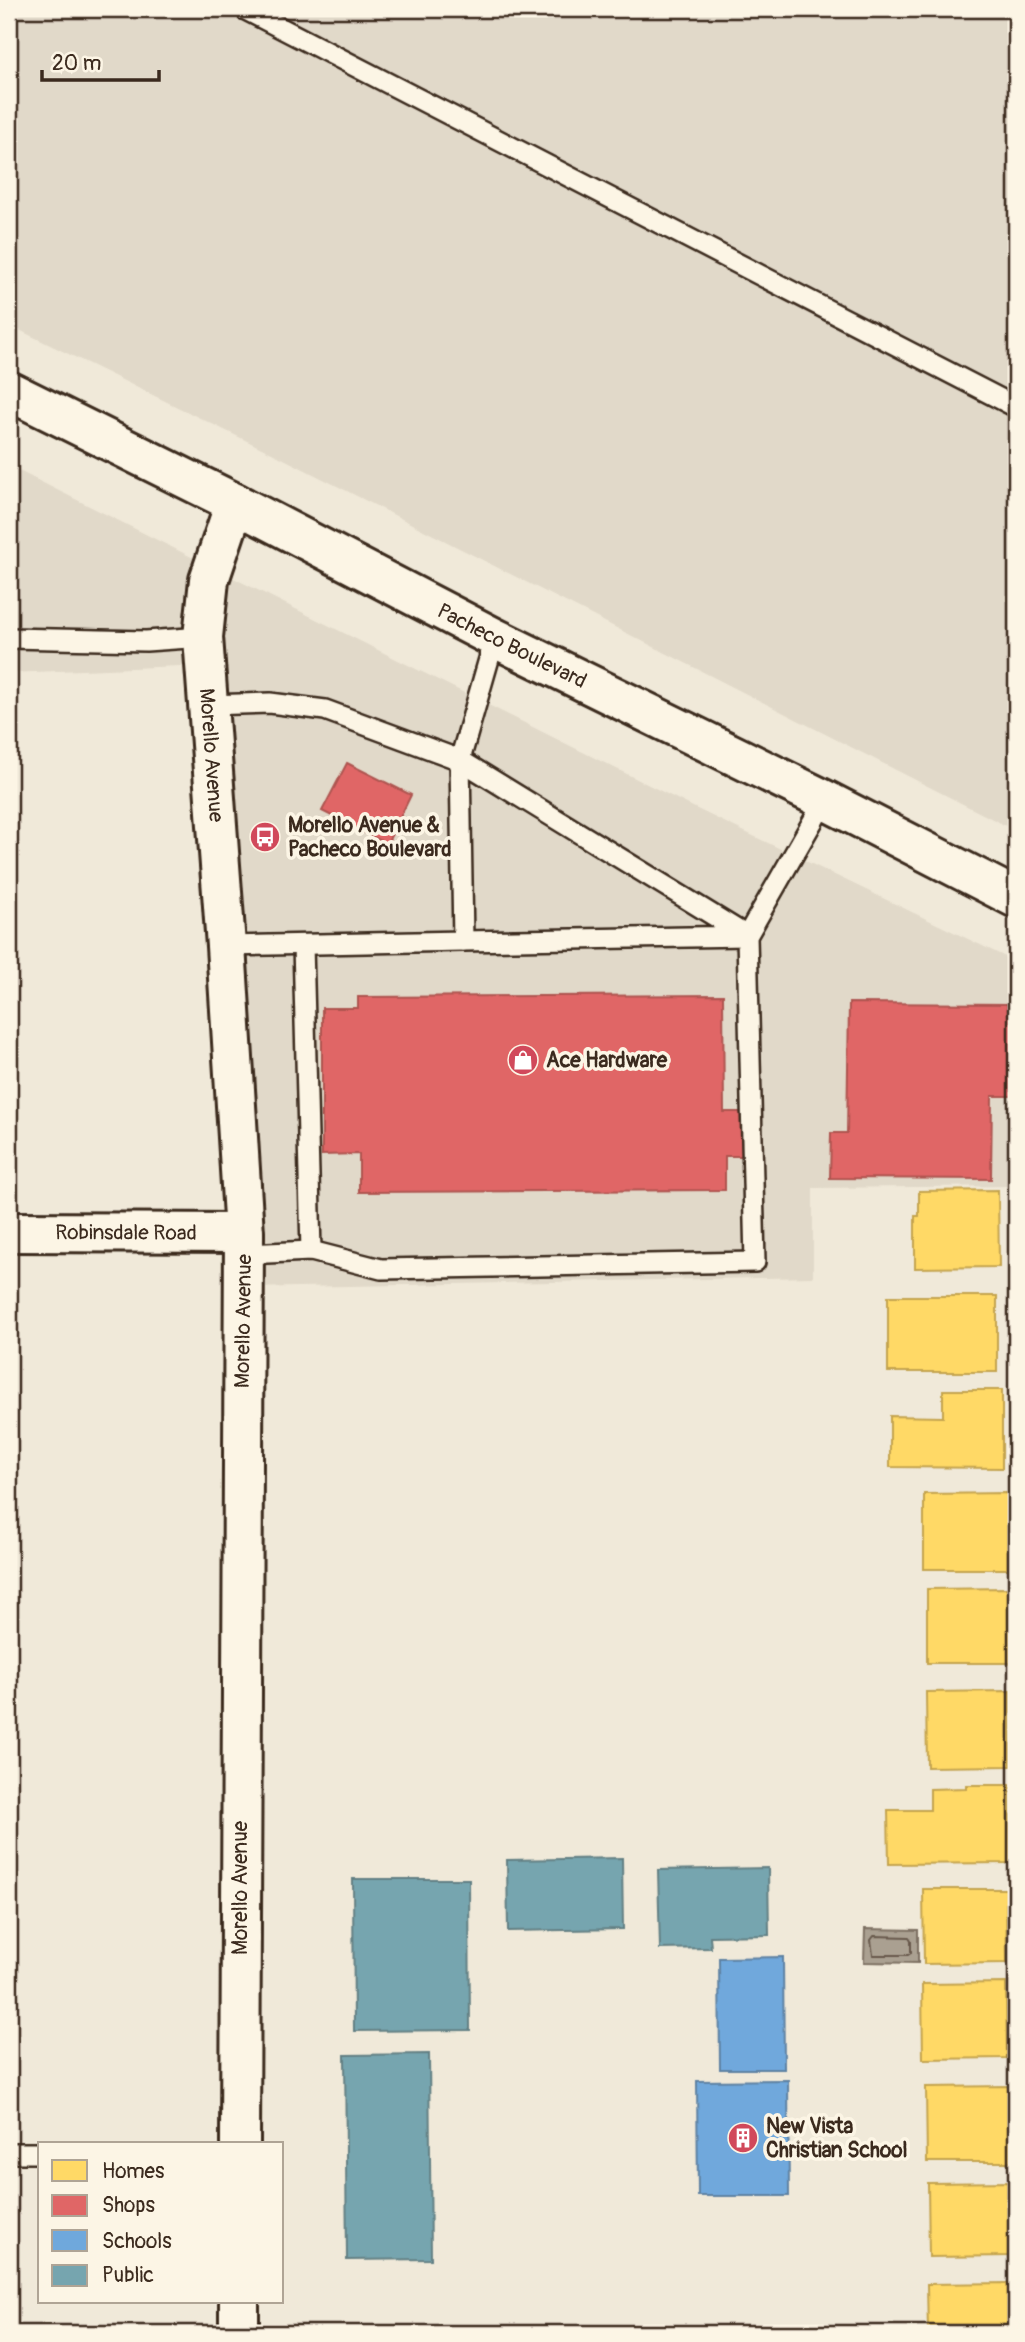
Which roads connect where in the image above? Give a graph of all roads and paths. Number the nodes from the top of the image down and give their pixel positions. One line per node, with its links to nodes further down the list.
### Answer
1 (244, 9): 3 (lane)
2 (9, 391): 4 (street, Pacheco Boulevard)
3 (1016, 407)
4 (235, 503): 5 (street, Morello Avenue); 7 (street, Pacheco Boulevard)
5 (203, 637): 6 (lane); 8 (street, Morello Avenue)
6 (9, 638)
7 (495, 638): 9 (lane); 10 (street, Pacheco Boulevard)
8 (207, 705): 9 (lane); 15 (street, Morello Avenue)
9 (460, 760): 12 (lane); 13 (lane)
10 (825, 800): 11 (street, Pacheco Boulevard); 12 (lane)
11 (1016, 898)
12 (747, 936): 13 (lane); 18 (lane)
13 (463, 942): 14 (lane)
14 (303, 945): 15 (lane); 18 (lane)
15 (226, 946): 17 (street, Morello Avenue)
16 (9, 1232): 17 (street, Robinsdale Road)
17 (244, 1243): 18 (lane); 19 (street, Morello Avenue)
18 (311, 1251)
19 (240, 2142)
20 (9, 2153): 21 (lane)
21 (38, 2153)
22 (239, 2304): 23 (street)
23 (239, 2333)

